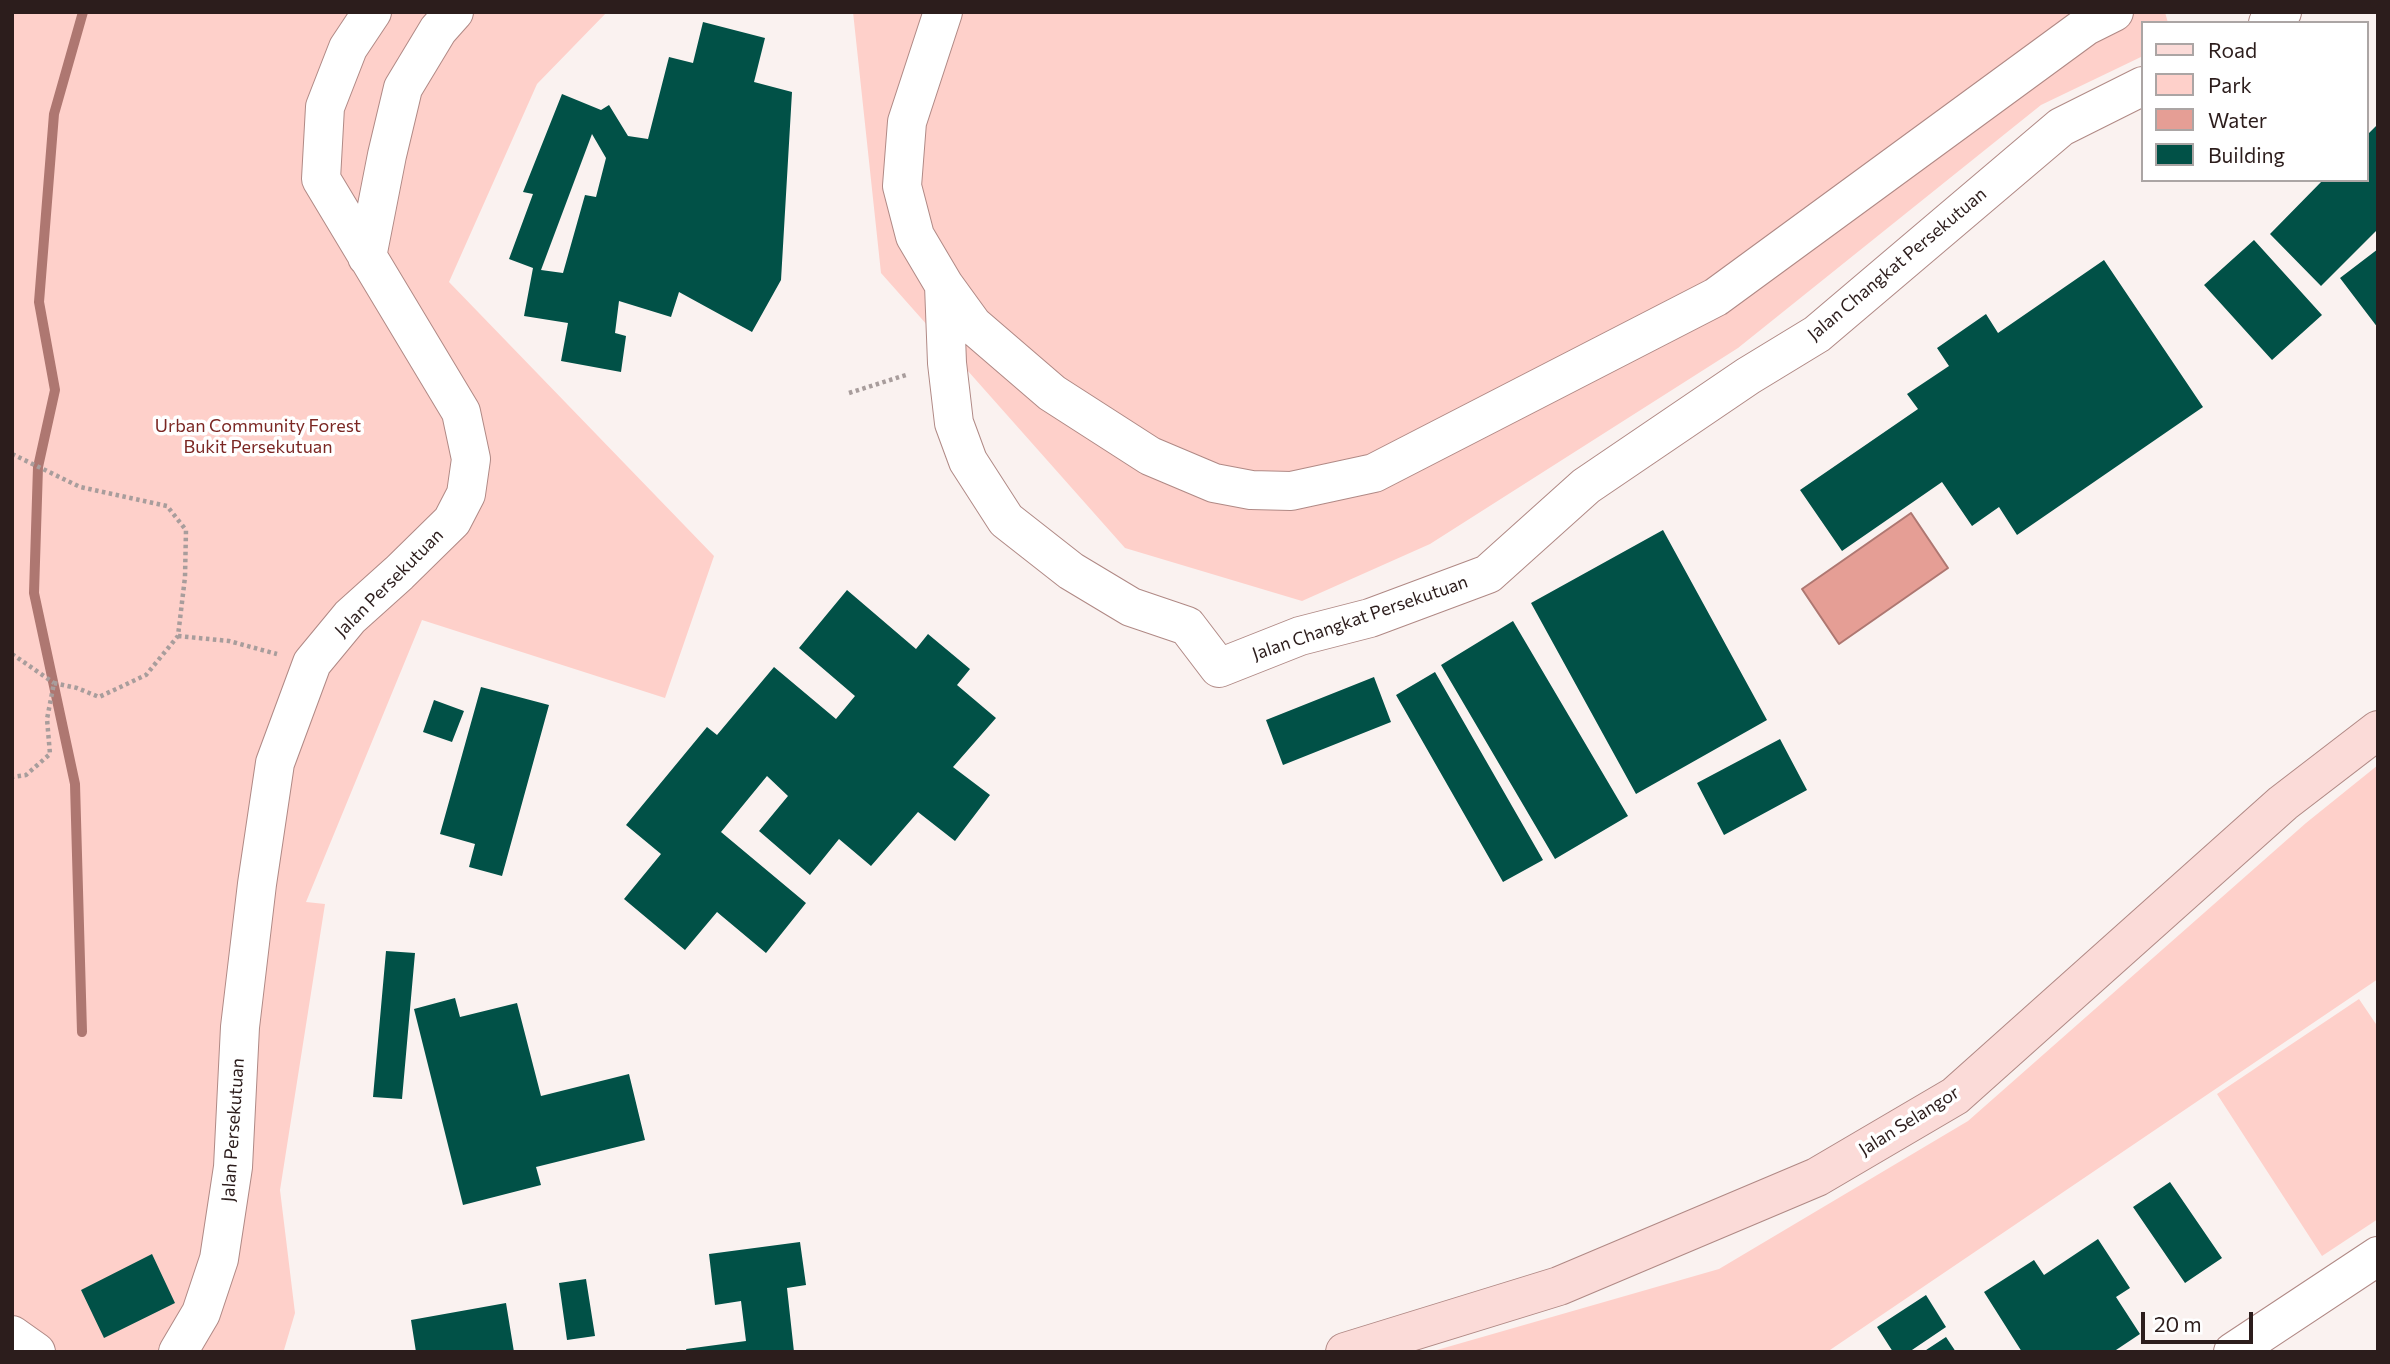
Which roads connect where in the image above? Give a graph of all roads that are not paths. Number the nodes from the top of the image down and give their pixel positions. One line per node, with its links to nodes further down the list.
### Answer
1 (372, 12): 6 (street, Jalan Persekutuan)
2 (454, 12): 6 (street)
3 (943, 12): 7 (street, Jalan Changkat Persekutuan)
4 (2114, 12): 7 (street, Jalan Changkat Persekutuan)
5 (2142, 86): 7 (street, Jalan Changkat Persekutuan)
6 (367, 257): 12 (street, Jalan Persekutuan)
7 (944, 285)
8 (2378, 730): 13 (street, Jalan Selangor)
9 (2378, 1256): 14 (street)
10 (12, 1335): 11 (street)
11 (36, 1352)
12 (178, 1352)
13 (1345, 1352)
14 (2233, 1352)

